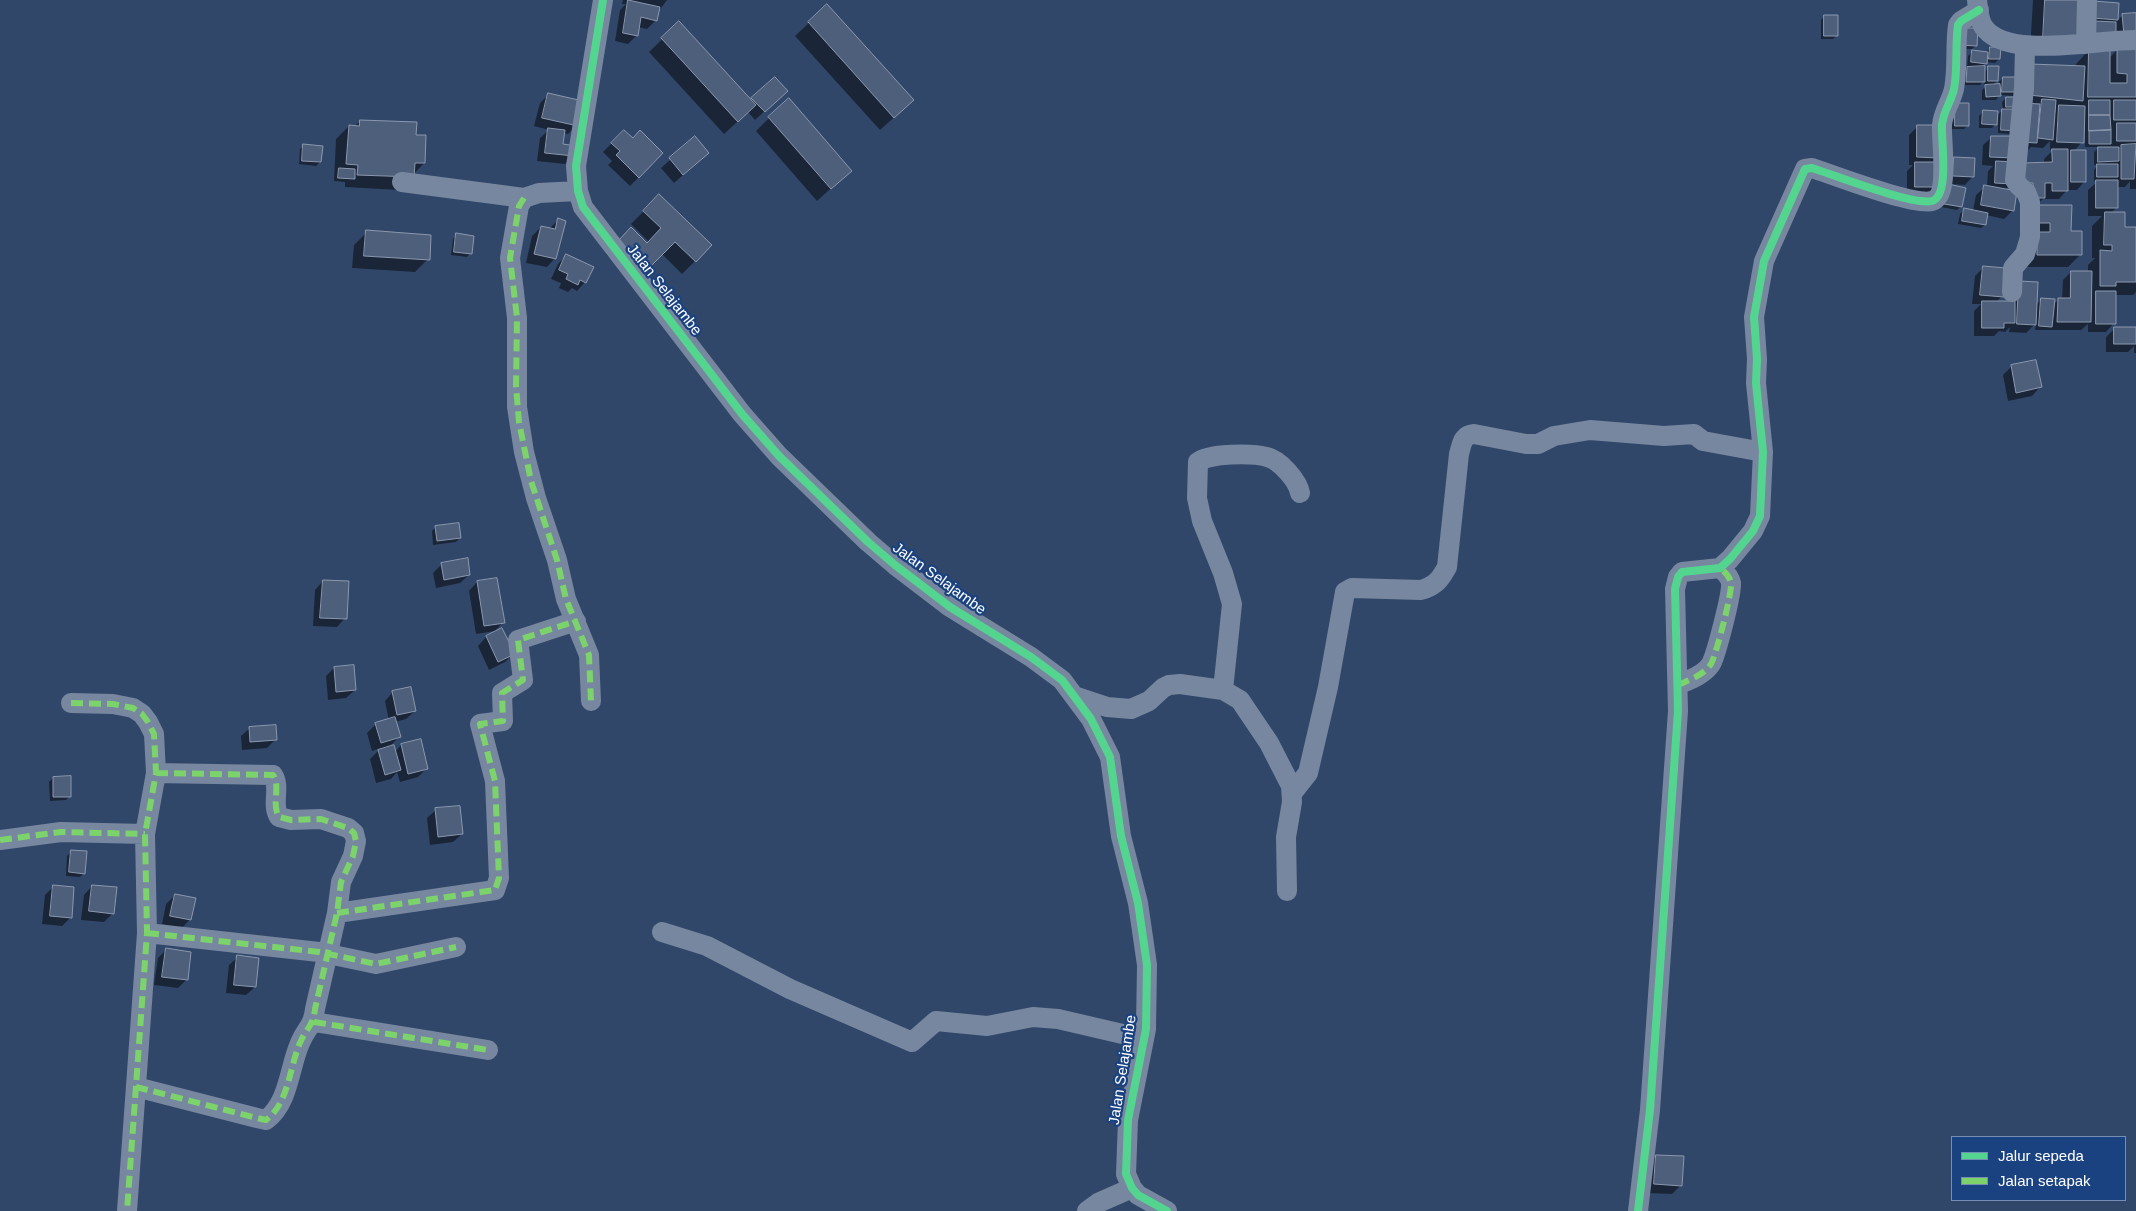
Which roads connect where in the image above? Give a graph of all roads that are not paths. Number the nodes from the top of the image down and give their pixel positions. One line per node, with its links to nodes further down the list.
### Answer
1 (604, 0): 8 (street, Jalan Selajambe)
2 (2087, 0): 5 (street)
3 (1978, 5): 6 (street); 11 (street)
4 (2136, 40): 5 (street)
5 (2086, 44): 6 (street)
6 (2025, 47): 10 (street)
7 (402, 182): 9 (street)
8 (578, 191): 9 (street); 17 (street, Jalan Selajambe)
9 (524, 198): 14 (street)
10 (2012, 292)
11 (1763, 452): 13 (street); 21 (street)
12 (1300, 493): 16 (street)
13 (1720, 568): 15 (street); 15 (street)
14 (576, 621): 18 (street); 25 (street)
15 (1678, 685): 38 (street)
16 (1223, 690): 17 (street); 21 (street)
17 (1077, 697): 31 (street, Jalan Selajambe)
18 (591, 700)
19 (71, 703): 20 (street)
20 (156, 773): 22 (street); 25 (street)
21 (1293, 792): 24 (street)
22 (145, 834): 23 (street); 27 (street)
23 (0, 840)
24 (1287, 891)
25 (338, 913): 29 (street)
26 (662, 932): 31 (street)
27 (147, 933): 29 (street); 33 (street)
28 (456, 947): 29 (street)
29 (328, 954): 30 (street)
30 (314, 1022): 32 (street); 33 (street)
31 (1144, 1039): 34 (street, Jalan Selajambe)
32 (488, 1050)
33 (136, 1087): 35 (street)
34 (1132, 1188): 36 (street); 37 (street)
35 (127, 1211)
36 (1087, 1211)
37 (1167, 1211)
38 (1638, 1211)

